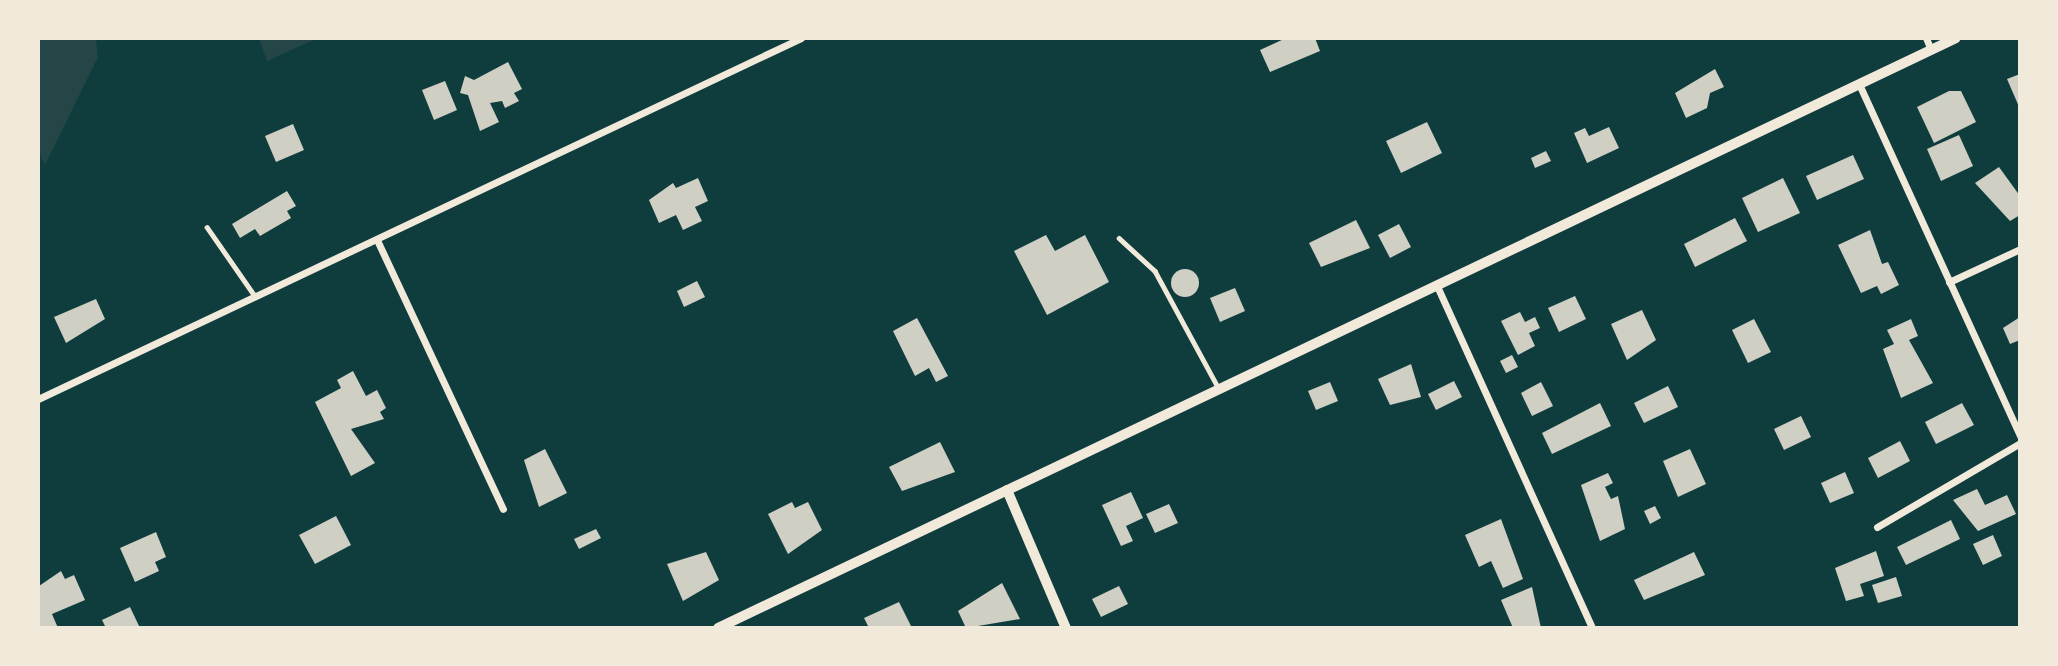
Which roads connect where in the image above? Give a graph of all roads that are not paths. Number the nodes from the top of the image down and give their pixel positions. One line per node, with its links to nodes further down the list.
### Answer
1 (801, 38): 8 (street)
2 (1926, 38): 4 (street)
3 (1956, 38): 4 (street)
4 (1931, 50): 5 (street)
5 (1859, 84): 10 (street); 11 (street)
6 (207, 227): 12 (lane)
7 (1119, 239): 13 (lane)
8 (377, 240): 12 (street); 18 (street)
9 (2020, 250): 10 (street)
10 (1949, 282): 15 (street)
11 (1437, 286): 13 (street); 22 (street)
12 (256, 297): 14 (street)
13 (1219, 390): 17 (street)
14 (38, 400)
15 (2020, 436)
16 (2020, 443): 19 (street)
17 (1007, 491): 20 (street); 21 (street)
18 (503, 509)
19 (1877, 527)
20 (718, 628)
21 (1066, 628)
22 (1592, 628)

